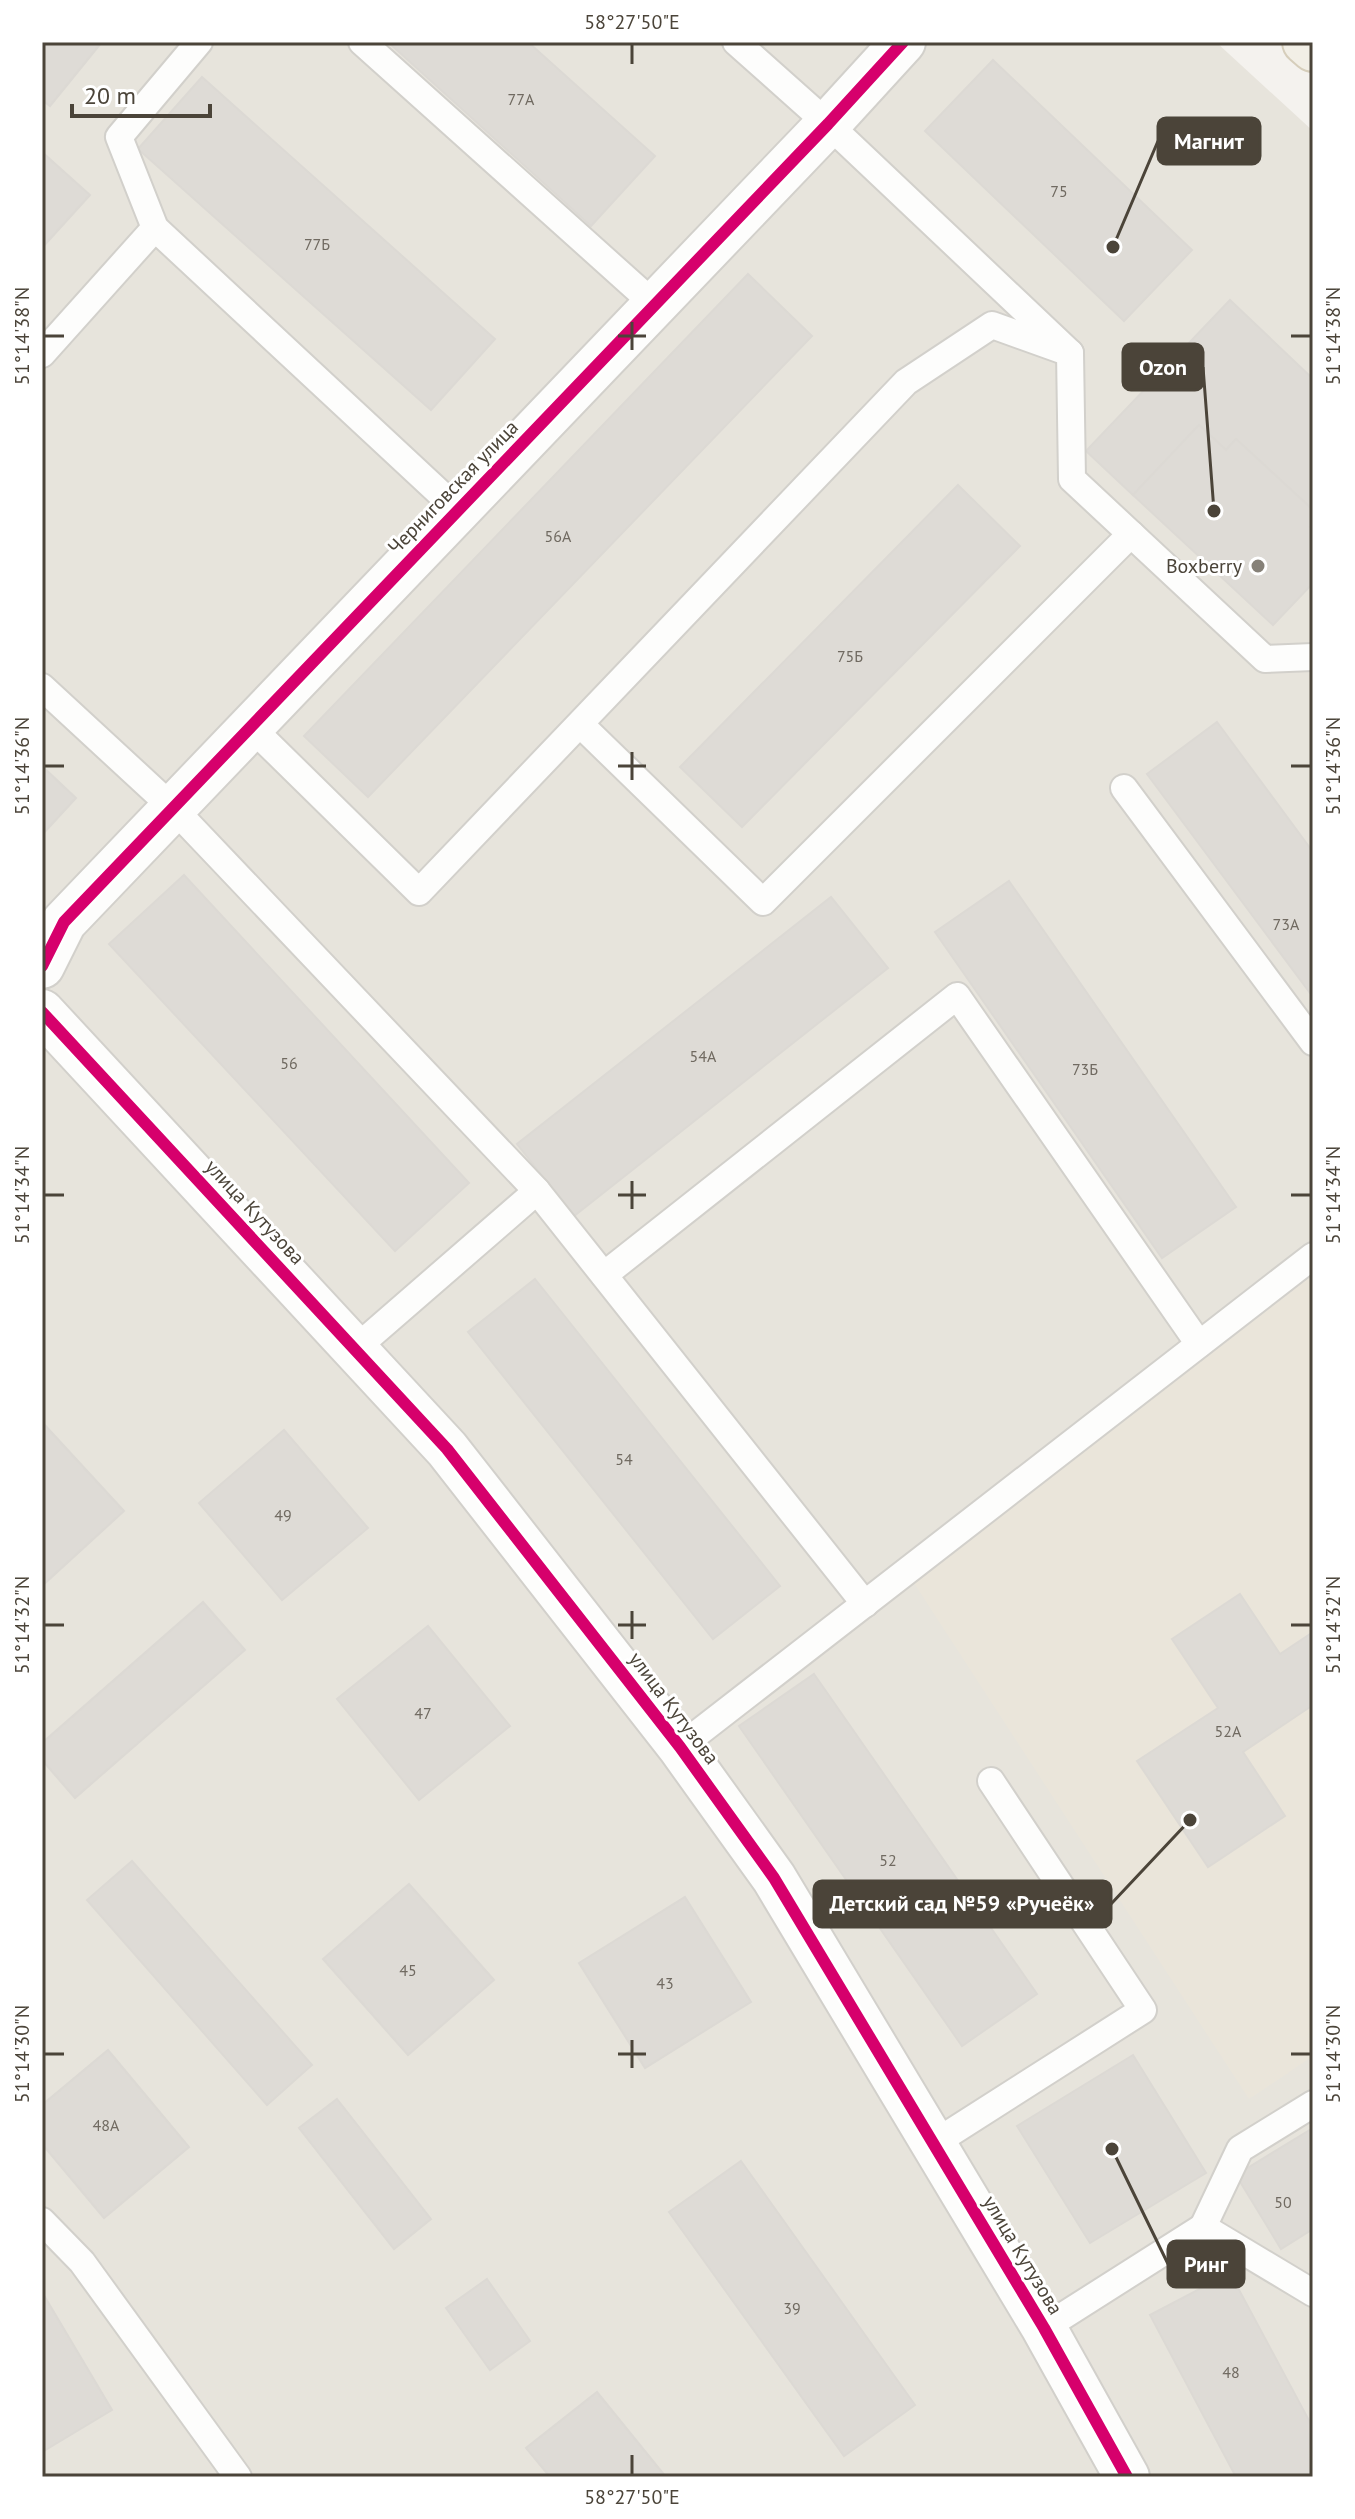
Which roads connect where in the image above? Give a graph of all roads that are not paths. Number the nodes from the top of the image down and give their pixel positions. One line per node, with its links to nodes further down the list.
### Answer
1 (199, 42): 8 (lane)
2 (362, 42): 9 (lane)
3 (736, 42): 7 (lane)
4 (903, 42): 7 (street, Черниговская улица)
5 (1305, 42): 6 (main road)
6 (1313, 49)
7 (828, 124): 9 (street, Черниговская улица); 10 (lane)
8 (155, 228): 11 (lane); 12 (lane)
9 (655, 305): 12 (street, Черниговская улица)
10 (1070, 353): 13 (lane); 16 (lane)
11 (42, 354)
12 (458, 510): 17 (street, Черниговская улица)
13 (1131, 534): 14 (lane); 16 (lane)
14 (1313, 657)
15 (42, 687): 19 (lane)
16 (580, 724): 17 (lane)
17 (251, 727): 19 (street, Черниговская улица)
18 (1124, 788): 22 (lane)
19 (173, 808): 20 (street, Черниговская улица); 23 (lane)
20 (42, 966)
21 (42, 1012): 27 (street, улица Кутузова)
22 (1313, 1042)
23 (537, 1191): 25 (lane); 27 (lane)
24 (1313, 1256): 26 (lane)
25 (604, 1275): 26 (lane); 28 (lane)
26 (1199, 1344): 28 (lane)
27 (355, 1349): 29 (street, улица Кутузова)
28 (865, 1604): 29 (lane)
29 (680, 1747): 32 (street, улица Кутузова)
30 (991, 1781): 32 (lane)
31 (1313, 2104): 34 (lane)
32 (933, 2144): 36 (street, улица Кутузова)
33 (42, 2221): 37 (lane)
34 (1203, 2227): 35 (lane); 36 (lane)
35 (1313, 2293)
36 (1044, 2328): 38 (street, улица Кутузова)
37 (238, 2477)
38 (1127, 2477)

